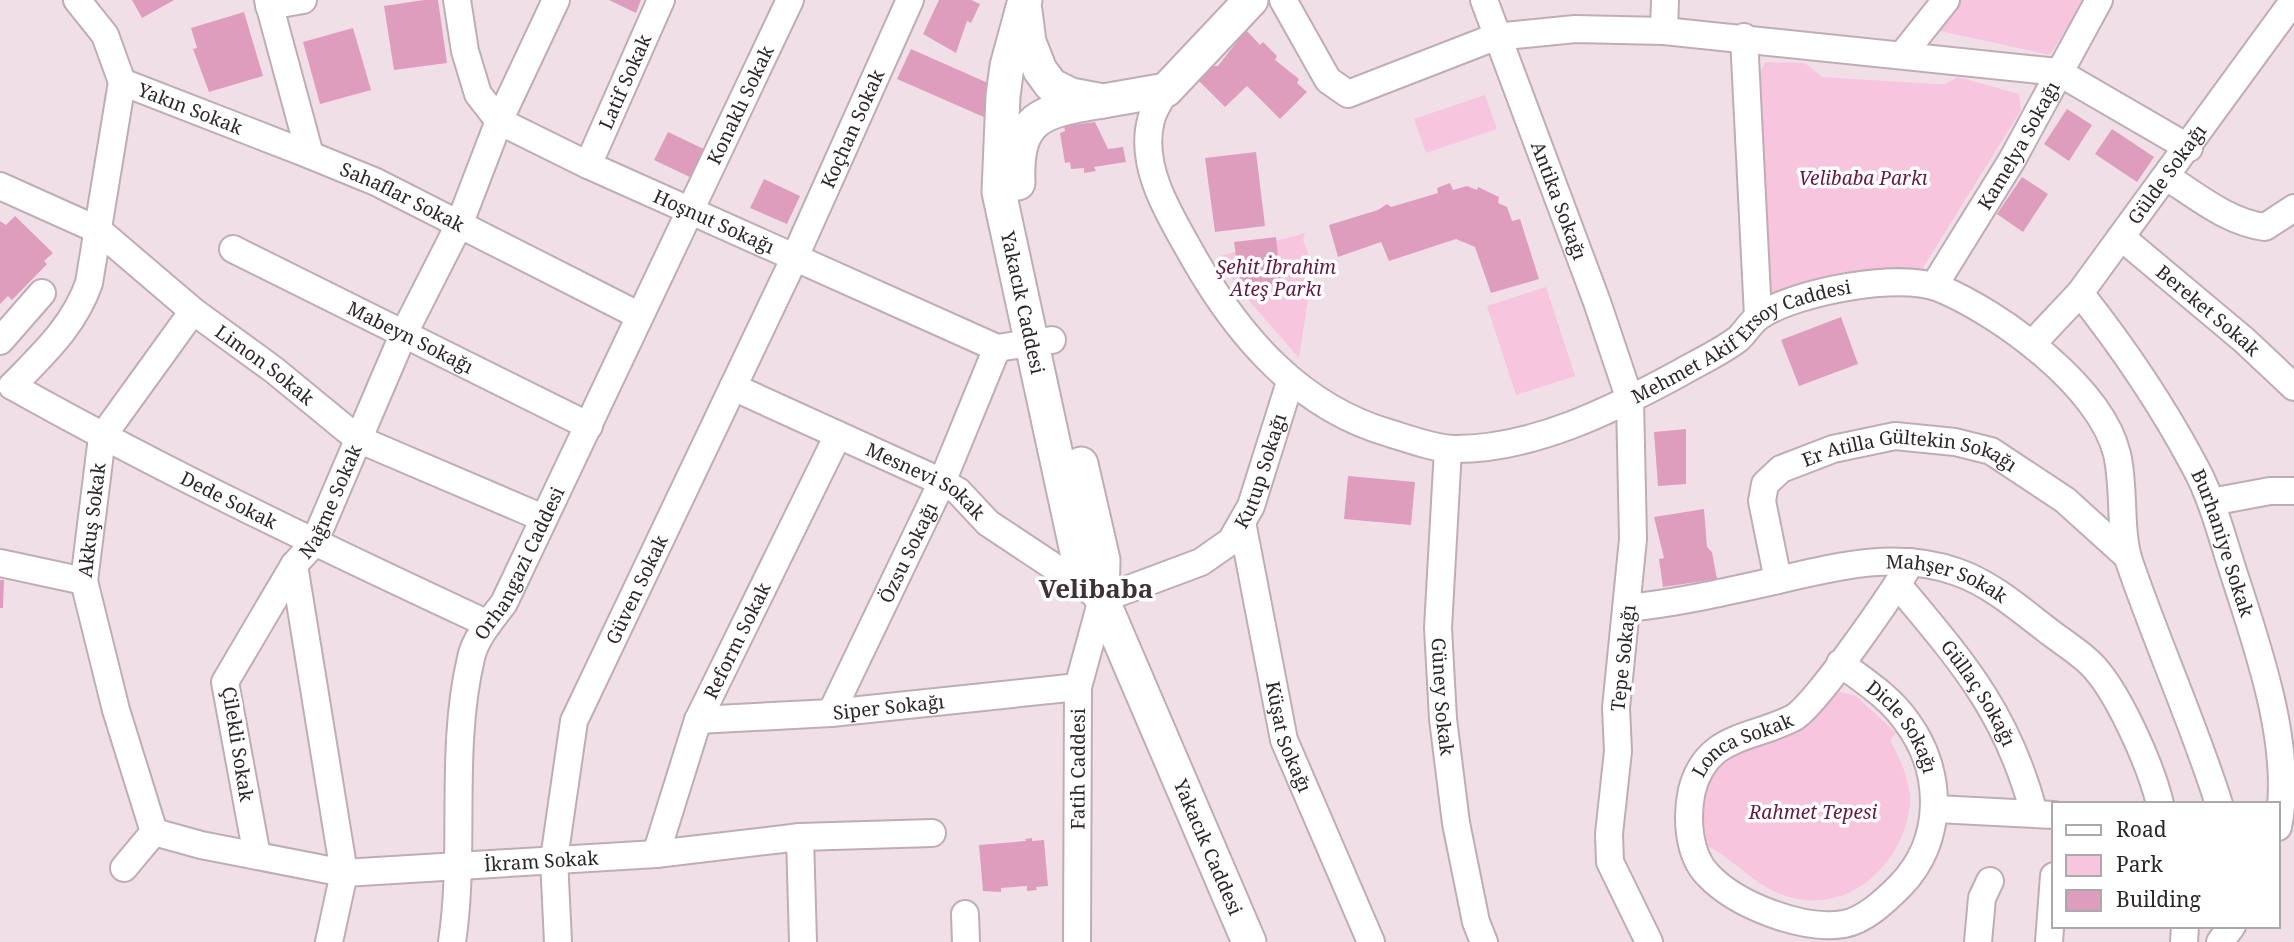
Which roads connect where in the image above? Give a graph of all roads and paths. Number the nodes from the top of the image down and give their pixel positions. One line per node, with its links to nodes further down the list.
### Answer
1 (77, 0): 22 (street, Yakın Sokak)
2 (303, 0): 16 (street)
3 (457, 0): 25 (street, Hoşnut Sokağı)
4 (556, 0): 25 (street, Nağme Sokak)
5 (661, 0): 28 (street, Latif Sokak)
6 (790, 0): 31 (street, Konaklı Sokak)
7 (910, 0): 37 (street, Koçhan Sokak)
8 (1251, 0): 23 (main road)
9 (1283, 0): 18 (street)
10 (1484, 0): 18 (street, Antika Sokağı)
11 (1665, 0): 17 (street)
12 (1946, 0): 20 (street)
13 (2099, 0): 21 (street, Kamelya Sokağı)
14 (2294, 0): 26 (street, Gülde Sokağı)
15 (1025, 1): 24 (main road); 46 (main road, Yakacık Caddesi)
16 (269, 3): 27 (street)
17 (1664, 31): 18 (street); 19 (street)
18 (1495, 37): 53 (street, Antika Sokağı)
19 (1744, 37): 20 (street); 43 (street)
20 (1903, 54): 21 (street)
21 (2058, 72): 26 (street); 38 (street, Kamelya Sokağı)
22 (122, 82): 27 (street, Yakın Sokak); 34 (street)
23 (1166, 90): 24 (main road, Yakacık Caddesi); 49 (street, Mehmet Akif Ersoy Caddesi)
24 (1103, 101): 46 (main road, Yakacık Caddesi)
25 (499, 121): 28 (street, Hoşnut Sokağı); 33 (street, Nağme Sokak)
26 (2189, 148): 29 (street, Gülde Sokağı)
27 (310, 155): 33 (street, Sahaflar Sokak)
28 (588, 165): 31 (street, Hoşnut Sokağı)
29 (2167, 177): 32 (street); 35 (street, Gülde Sokağı)
30 (0, 186): 34 (street, Limon Sokak)
31 (688, 210): 37 (street, Hoşnut Sokağı); 42 (street, Orhangazi Caddesi)
32 (2292, 216)
33 (459, 225): 42 (street, Sahaflar Sokak); 44 (street, Nağme Sokak)
34 (98, 230): 41 (street, Limon Sokak); 52 (street)
35 (2121, 237): 40 (street, Gülde Sokağı); 51 (street, Bereket Sokak)
36 (233, 249): 44 (street, Mabeyn Sokağı)
37 (794, 259): 48 (street, Hoşnut Sokağı); 50 (street, Güven Sokak)
38 (1934, 286): 43 (street, Mehmet Akif Ersoy Caddesi); 47 (street, Mehmet Akif Ersoy Caddesi)
39 (42, 293): 45 (street)
40 (2080, 293): 47 (street, Gülde Sokağı); 61 (street, Burhaniye Sokak)
41 (193, 310): 56 (street, Akkuş Sokak); 57 (street, Limon Sokak)
42 (638, 316): 54 (street, Orhangazi Caddesi)
43 (1758, 316): 53 (street, Mehmet Akif Ersoy Caddesi)
44 (403, 335): 54 (street, Mabeyn Sokağı); 57 (street, Nağme Sokak)
45 (0, 341)
46 (1041, 342): 48 (street); 72 (main road, Yakacık Caddesi)
47 (2032, 344): 65 (street, Mehmet Akif Ersoy Caddesi)
48 (997, 348): 59 (street, Özsu Sokağı)
49 (1290, 382): 58 (street, Mehmet Akif Ersoy Caddesi); 63 (street, Kutup Sokağı)
50 (733, 387): 55 (street, Mesnevi Sokak); 89 (street, Güven Sokak)
51 (2294, 387)
52 (6, 388): 56 (street, Dede Sokak)
53 (1630, 400): 58 (street, Mehmet Akif Ersoy Caddesi); 73 (street, Tepe Sokağı)
54 (589, 426): 62 (street, Orhangazi Caddesi)
55 (838, 435): 59 (street, Mesnevi Sokak); 78 (street, Reform Sokak)
56 (102, 437): 64 (street, Dede Sokak); 70 (street, Akkuş Sokak)
57 (358, 439): 62 (street, Limon Sokak); 64 (street, Nağme Sokak)
58 (1448, 449): 105 (street, Güney Sokak)
59 (942, 482): 72 (street, Mesnevi Sokak); 77 (street, Özsu Sokağı)
60 (2294, 491): 61 (street)
61 (2211, 502): 83 (street, Burhaniye Sokak)
62 (543, 518): 74 (street, Orhangazi Caddesi)
63 (1242, 522): 72 (street, Kutup Sokağı); 104 (street, Küşat Sokağı)
64 (314, 543): 68 (street, Nağme Sokak); 74 (street, Dede Sokak)
65 (2127, 556): 69 (street, Er Atilla Gültekin Sokağı); 80 (street, Mehmet Akif Ersoy Caddesi)
66 (1911, 562): 69 (street, Mahşer Sokak); 71 (street, Lonca Sokak); 79 (street, Mahşer Sokak)
67 (0, 563): 70 (street)
68 (294, 565): 88 (street, Çilekli Sokak); 92 (street, Nağme Sokak)
69 (1778, 580): 73 (street, Mahşer Sokak)
70 (83, 582): 84 (street, Akkuş Sokak)
71 (1898, 585): 75 (street, Lonca Sokak); 82 (street, Güllaç Sokağı)
72 (1102, 599): 76 (street, Fatih Caddesi); 103 (main road, Yakacık Caddesi)
73 (1628, 608): 106 (street, Tepe Sokağı)
74 (488, 624): 90 (street, Orhangazi Caddesi)
75 (1840, 663): 81 (street, Dicle Sokağı); 96 (street, Lonca Sokak)
76 (1078, 687): 77 (street, Siper Sokağı); 102 (street, Fatih Caddesi)
77 (831, 713): 78 (street, Siper Sokağı)
78 (698, 720): 87 (street, Reform Sokak)
79 (2160, 802)
80 (2218, 802)
81 (1936, 809): 82 (street); 96 (street, Lonca Sokak)
82 (2044, 814)
83 (2283, 822)
84 (154, 832): 88 (street, İkram Sokak); 91 (street)
85 (932, 833): 86 (street, İkram Sokak)
86 (800, 837): 87 (street, İkram Sokak); 100 (street)
87 (656, 854): 89 (street, İkram Sokak)
88 (257, 856): 92 (street, İkram Sokak)
89 (554, 859): 90 (street, İkram Sokak); 99 (street, Güven Sokak)
90 (457, 866): 92 (street, İkram Sokak); 98 (street, Orhangazi Caddesi)
91 (124, 868)
92 (344, 873): 97 (street, Nağme Sokak)
93 (1990, 881): 107 (street)
94 (2052, 902): 108 (street)
95 (965, 914): 101 (street)
96 (1847, 933)
97 (330, 942)
98 (452, 942)
99 (558, 942)
100 (803, 942)
101 (966, 942)
102 (1077, 942)
103 (1249, 942)
104 (1371, 942)
105 (1484, 942)
106 (1649, 942)
107 (1978, 942)
108 (2049, 942)

